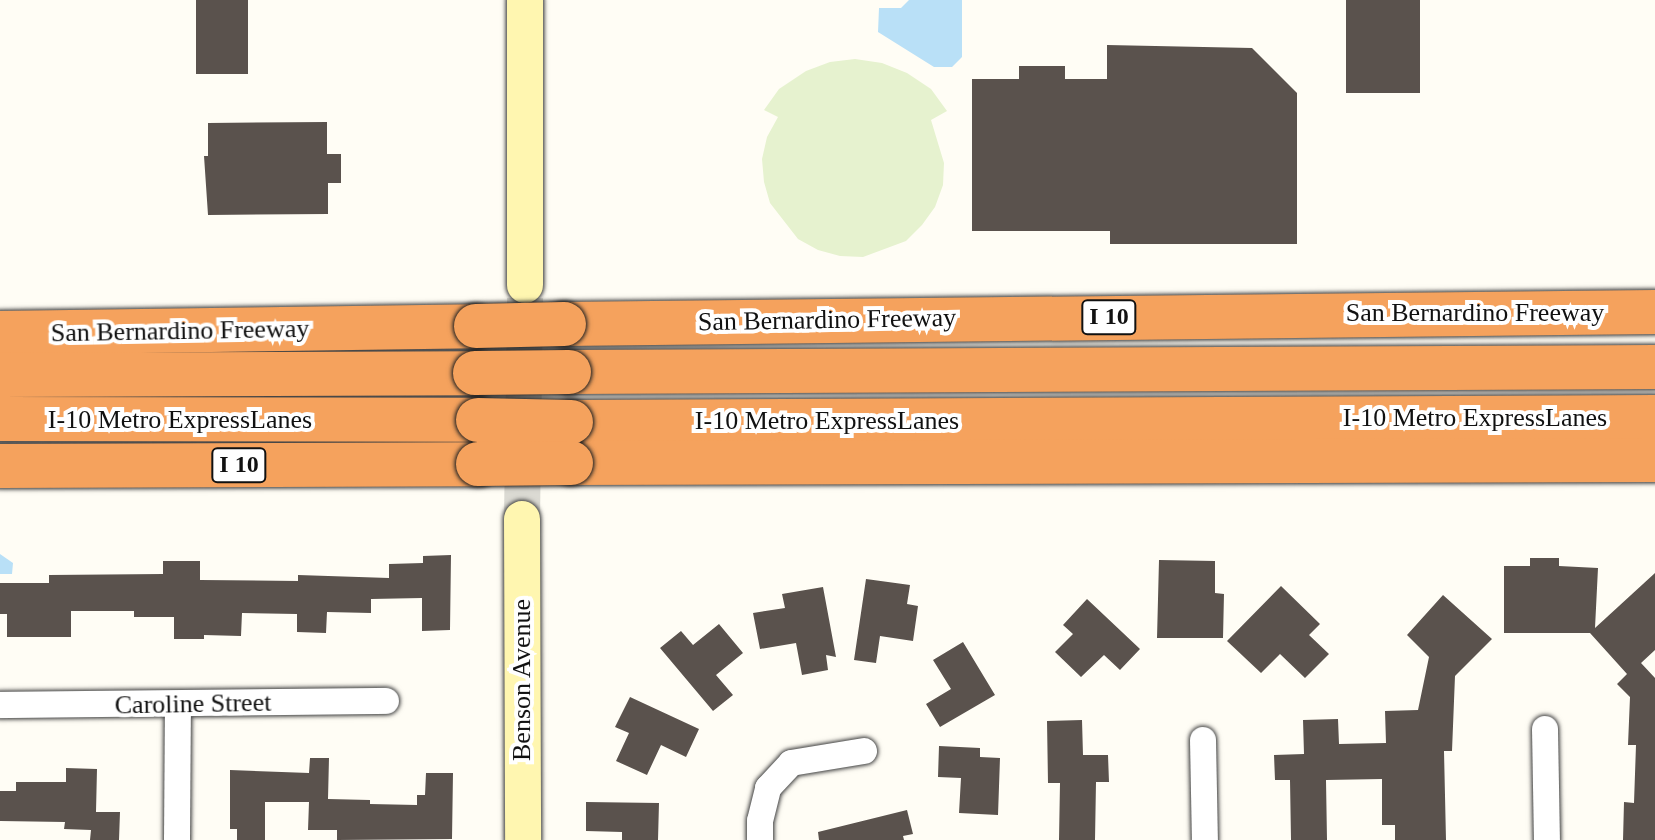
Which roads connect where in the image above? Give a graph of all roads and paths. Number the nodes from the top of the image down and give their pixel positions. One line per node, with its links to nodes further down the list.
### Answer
1 (525, 0): 2 (main road)
2 (525, 285)
3 (1655, 312): 4 (highway, San Bernardino Freeway / I 10, bridge)
4 (0, 333)
5 (1655, 367): 6 (highway, I-10 Metro ExpressLanes, bridge)
6 (0, 375)
7 (1655, 417): 9 (highway, I-10 Metro ExpressLanes)
8 (0, 419): 9 (highway, I-10 Metro ExpressLanes, bridge)
9 (571, 442): 10 (highway, I 10); 11 (highway, I 10, bridge)
10 (1655, 460)
11 (0, 466)
12 (522, 519): 20 (main road, Benson Avenue)
13 (386, 701): 15 (street, Caroline Street)
14 (0, 705): 15 (street, Caroline Street)
15 (178, 706): 19 (street)
16 (1545, 729): 23 (street)
17 (1203, 740): 22 (street)
18 (864, 751): 21 (street)
19 (177, 840)
20 (523, 840)
21 (760, 840)
22 (1205, 840)
23 (1547, 840)

